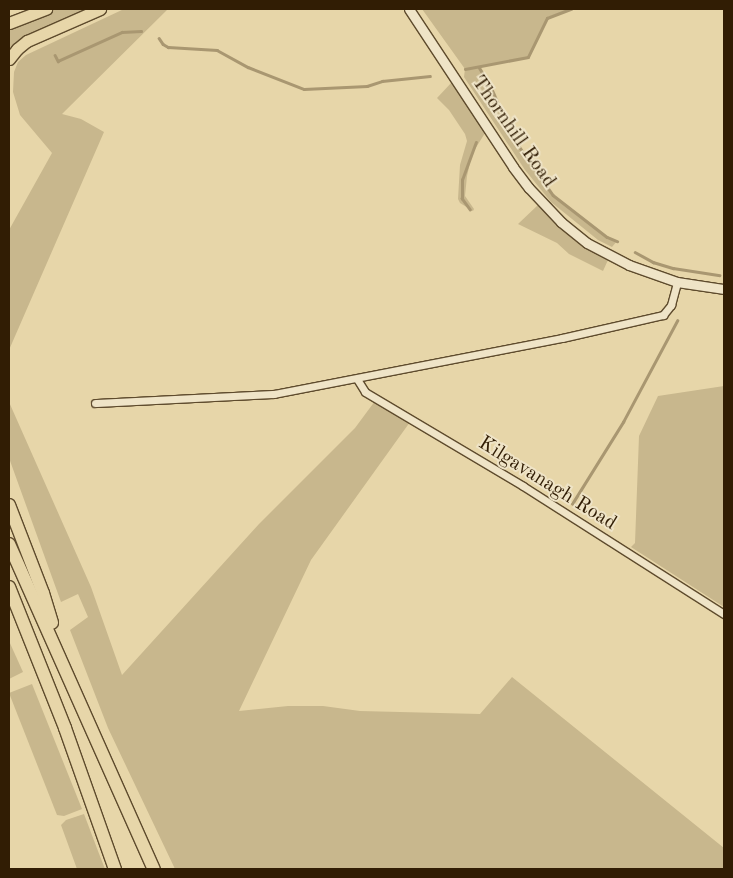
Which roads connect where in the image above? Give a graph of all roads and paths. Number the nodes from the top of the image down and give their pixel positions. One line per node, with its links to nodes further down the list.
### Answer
1 (46, 9): 4 (highway)
2 (100, 9): 5 (highway)
3 (409, 9): 6 (street, Thornhill Road)
4 (9, 23)
5 (9, 59)
6 (677, 282): 7 (street, Thornhill Road); 8 (street)
7 (724, 289)
8 (356, 379): 9 (street); 14 (street, Kilgavanagh Road)
9 (95, 403)
10 (9, 505): 16 (highway)
11 (9, 544): 16 (highway)
12 (9, 587): 15 (highway)
13 (9, 608): 15 (highway)
14 (724, 614)
15 (40, 664): 17 (highway)
16 (64, 667): 18 (highway)
17 (115, 869)
18 (154, 869)

